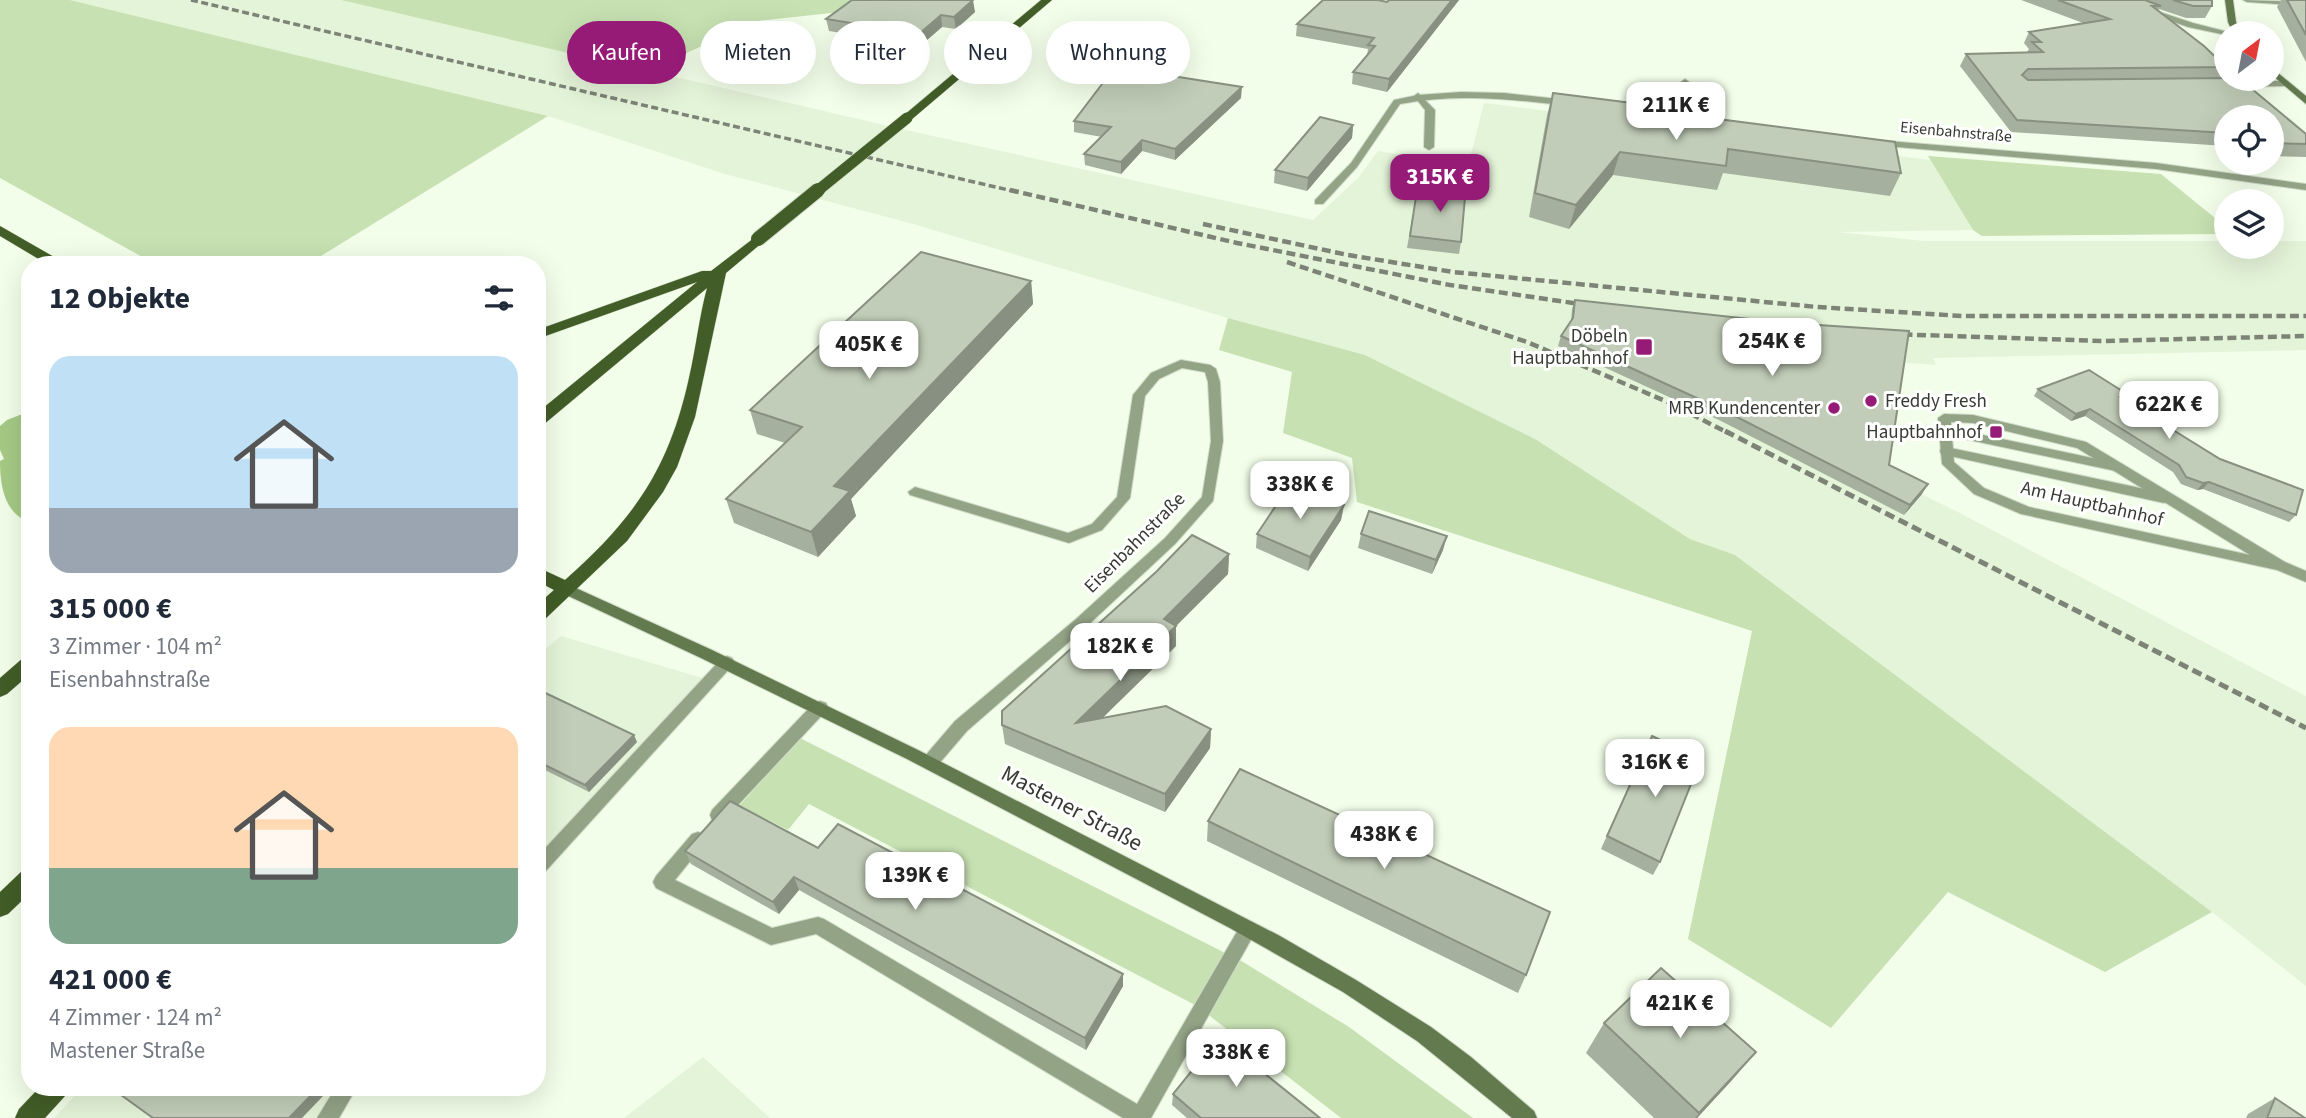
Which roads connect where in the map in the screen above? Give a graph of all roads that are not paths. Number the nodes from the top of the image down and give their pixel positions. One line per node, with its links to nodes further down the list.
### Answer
1 (1047, 0): 23 (main road, bridge)
2 (2116, 0): 7 (street)
3 (2229, 0): 6 (main road)
4 (2247, 0): 5 (street)
5 (2306, 4)
6 (2232, 21)
7 (2214, 30)
8 (2284, 81): 10 (main road)
9 (1685, 82): 15 (street)
10 (2287, 84): 12 (main road)
11 (1418, 96): 13 (street); 18 (street); 20 (street)
12 (2306, 101)
13 (1586, 106)
14 (1677, 118): 15 (street)
15 (1690, 120): 16 (street)
16 (1702, 121)
17 (1867, 142): 19 (street, Eisenbahnstraße)
18 (1429, 148)
19 (2306, 187)
20 (1319, 201)
21 (0, 230): 22 (main road)
22 (43, 256)
23 (720, 269): 24 (main road); 25 (main road); 32 (main road)
24 (546, 332)
25 (546, 414)
26 (1946, 451): 28 (street); 28 (street, Am Hauptbahnhof); 29 (street, Am Hauptbahnhof)
27 (915, 492): 38 (street, Eisenbahnstraße)
28 (2164, 498): 29 (street, Am Hauptbahnhof)
29 (2280, 566): 30 (street, Am Hauptbahnhof)
30 (2306, 577)
31 (546, 578): 32 (main road)
32 (567, 589): 33 (main road); 34 (main road, Mastener Straße)
33 (546, 608)
34 (727, 662): 37 (main road, Mastener Straße); 39 (street)
35 (21, 671): 36 (main road)
36 (0, 689)
37 (820, 707): 38 (main road, Mastener Straße); 47 (street)
38 (930, 761): 42 (main road, Mastener Straße)
39 (546, 859)
40 (21, 887): 41 (main road)
41 (0, 907)
42 (1248, 929): 47 (street); 48 (main road, Mastener Straße)
43 (48, 1096): 45 (main road)
44 (341, 1096): 46 (street)
45 (28, 1118)
46 (327, 1118)
47 (1140, 1118)
48 (1527, 1118)

